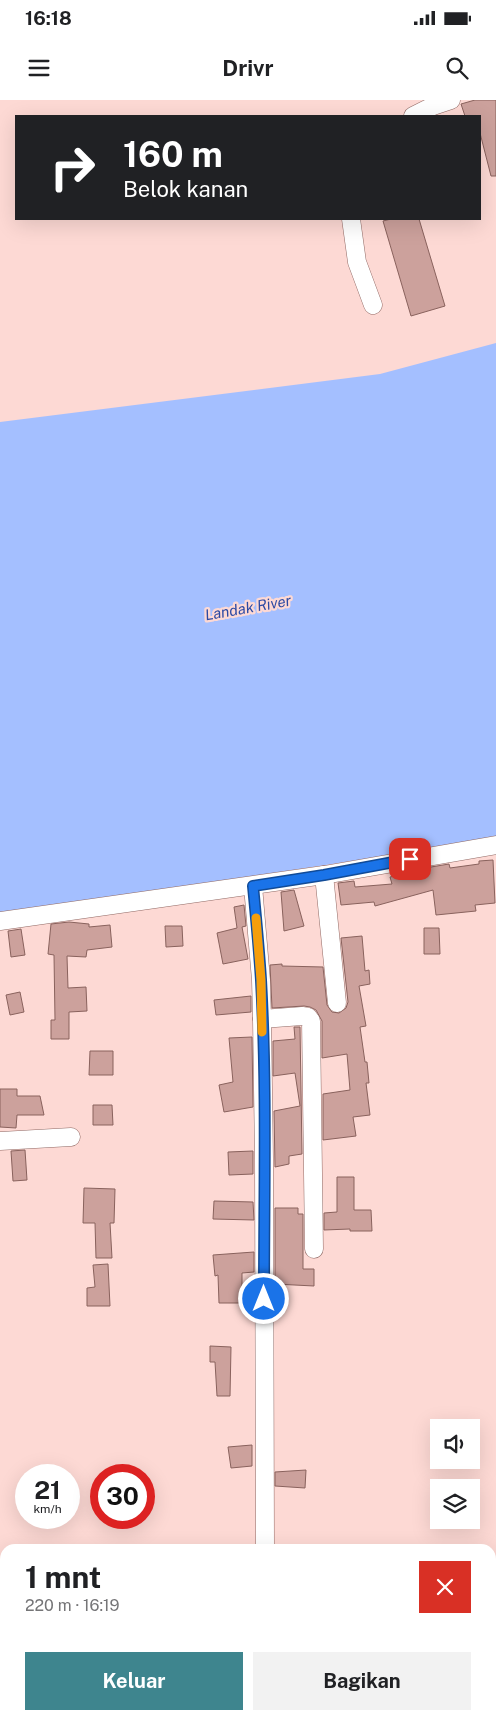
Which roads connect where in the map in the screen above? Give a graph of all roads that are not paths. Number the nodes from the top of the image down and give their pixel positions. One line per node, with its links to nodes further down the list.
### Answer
1 (451, 100): 2 (street)
2 (415, 115)
3 (351, 220): 4 (street)
4 (373, 305)
5 (496, 845): 6 (street)
6 (324, 875): 7 (street); 9 (street)
7 (253, 886): 8 (street); 10 (street)
8 (0, 921)
9 (337, 1003)
10 (262, 1019): 13 (street); 14 (street)
11 (71, 1137): 12 (street)
12 (0, 1141)
13 (314, 1249)
14 (265, 1544)

